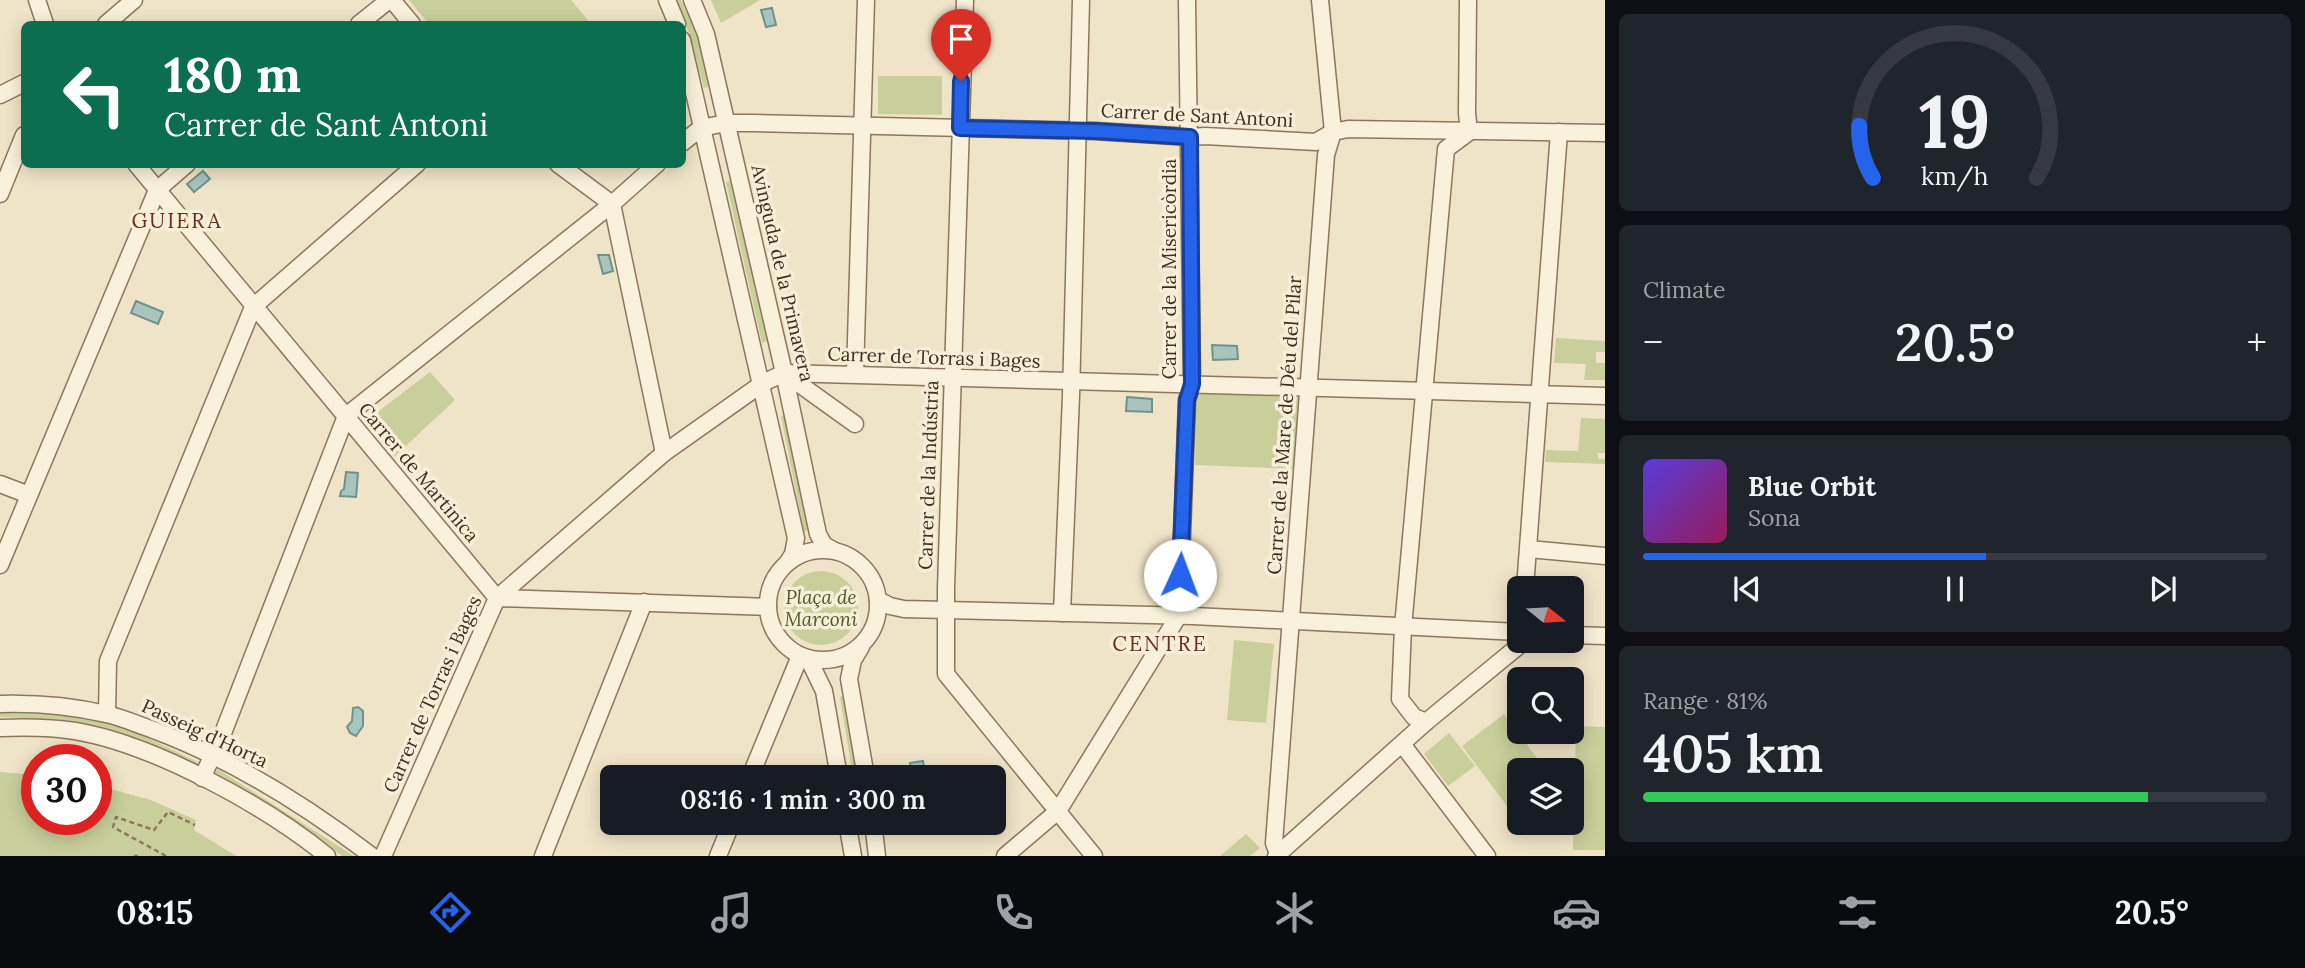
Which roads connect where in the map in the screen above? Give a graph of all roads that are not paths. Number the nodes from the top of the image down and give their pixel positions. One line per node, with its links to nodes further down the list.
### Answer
1 (37, 0): 12 (street)
2 (134, 0): 13 (street)
3 (390, 0): 14 (street); 15 (street)
4 (667, 0): 16 (street)
5 (692, 0): 20 (street, Avinguda de la Primavera)
6 (866, 0): 21 (street)
7 (965, 0): 23 (street, Carrer de la Indústria)
8 (1081, 0): 24 (street)
9 (1187, 0): 29 (street, Carrer de la Misericòrdia)
10 (1321, 0): 25 (street, Carrer de la Mare de Déu del Pilar)
11 (1468, 0): 26 (street)
12 (44, 21)
13 (110, 21)
14 (363, 21)
15 (409, 21)
16 (676, 21)
17 (686, 59): 22 (street)
18 (21, 84): 19 (street)
19 (0, 95)
20 (726, 123): 21 (street, Carrer de Sant Antoni); 22 (street, Carrer de Sant Antoni); 41 (street, Avinguda de la Primavera)
21 (863, 125): 23 (street, Carrer de Sant Antoni); 42 (street)
22 (701, 128): 30 (street); 45 (street)
23 (960, 128): 24 (street, Carrer de Sant Antoni); 43 (street, Carrer de la Indústria)
24 (1077, 131): 29 (street, Carrer de Sant Antoni); 44 (street)
25 (1333, 132): 26 (street, Carrer de Sant Antoni); 29 (street, Carrer de Sant Antoni); 47 (street, Carrer de la Mare de Déu del Pilar)
26 (1469, 132): 27 (street, Carrer de Sant Antoni); 48 (street)
27 (1559, 132): 28 (street, Carrer de Sant Antoni); 49 (street)
28 (1605, 133)
29 (1190, 137): 46 (street, Carrer de la Misericòrdia)
30 (686, 140)
31 (21, 142): 38 (street)
32 (139, 168): 37 (street, Carrer de Martinica)
33 (182, 168): 37 (street)
34 (412, 168): 40 (street)
35 (563, 168): 39 (street)
36 (652, 168): 39 (street)
37 (157, 190): 40 (street, Carrer de Martinica); 55 (street)
38 (0, 194)
39 (612, 204): 51 (street); 53 (street)
40 (253, 307): 51 (street, Carrer de Martinica); 80 (street)
41 (784, 373): 42 (street, Carrer de Torras i Bages); 45 (street, Carrer de Torras i Bages); 52 (street); 57 (street, Avinguda de la Primavera)
42 (855, 374): 43 (street, Carrer de Torras i Bages)
43 (952, 379): 44 (street, Carrer de Torras i Bages); 66 (street, Carrer de la Indústria)
44 (1071, 382): 46 (street, Carrer de Torras i Bages); 67 (street)
45 (762, 383): 53 (street, Carrer de Torras i Bages); 59 (street)
46 (1192, 384): 47 (street, Carrer de Torras i Bages); 68 (street, Carrer de la Misericòrdia)
47 (1307, 387): 48 (street, Carrer de Torras i Bages); 69 (street, Carrer de la Mare de Déu del Pilar)
48 (1424, 392): 49 (street, Carrer de Torras i Bages); 70 (street)
49 (1541, 394): 50 (street, Carrer de Torras i Bages); 56 (street)
50 (1605, 396)
51 (346, 416): 62 (street, Carrer de Martinica); 84 (street)
52 (855, 424)
53 (664, 453): 62 (street, Carrer de Torras i Bages)
54 (0, 484): 55 (street)
55 (29, 495): 60 (street)
56 (1529, 549): 58 (street); 61 (street)
57 (835, 551): 59 (street); 63 (street)
58 (1605, 556)
59 (789, 562): 65 (street)
60 (0, 565)
61 (1526, 576)
62 (497, 598): 64 (street); 96 (street, Carrer de Torras i Bages)
63 (878, 600): 66 (street); 75 (street)
64 (644, 602): 65 (street); 97 (street)
65 (768, 607): 77 (street)
66 (946, 610): 67 (street); 89 (street, Carrer de la Indústria)
67 (1062, 612): 68 (street)
68 (1179, 615): 69 (street); 89 (street, Carrer de la Misericòrdia)
69 (1290, 621): 70 (street); 93 (street, Carrer de la Mare de Déu del Pilar)
70 (1403, 626): 71 (street); 81 (street)
71 (1495, 631): 72 (street); 78 (street)
72 (1507, 632)
73 (1584, 635): 74 (street)
74 (1605, 636)
75 (863, 643): 77 (street); 87 (street)
76 (1510, 653): 78 (street)
77 (804, 657): 85 (street); 86 (street)
78 (1502, 660): 81 (street)
79 (0, 704): 80 (street, Passeig d'Horta)
80 (107, 714): 84 (street, Passeig d'Horta)
81 (1426, 722): 83 (street)
82 (0, 728): 88 (street)
83 (1402, 744): 93 (street); 103 (street)
84 (212, 756): 88 (street); 95 (street, Passeig d'Horta)
85 (755, 765)
86 (837, 765)
87 (864, 765)
88 (202, 778): 94 (street)
89 (1058, 811): 101 (street, Carrer de la Misericòrdia); 102 (street, Carrer de la Indústria)
90 (727, 835): 98 (street)
91 (849, 835): 99 (street)
92 (875, 835): 100 (street)
93 (1277, 855)
94 (327, 856)
95 (372, 856)
96 (383, 856)
97 (543, 856)
98 (718, 856)
99 (853, 856)
100 (877, 856)
101 (1006, 856)
102 (1094, 856)
103 (1486, 856)

